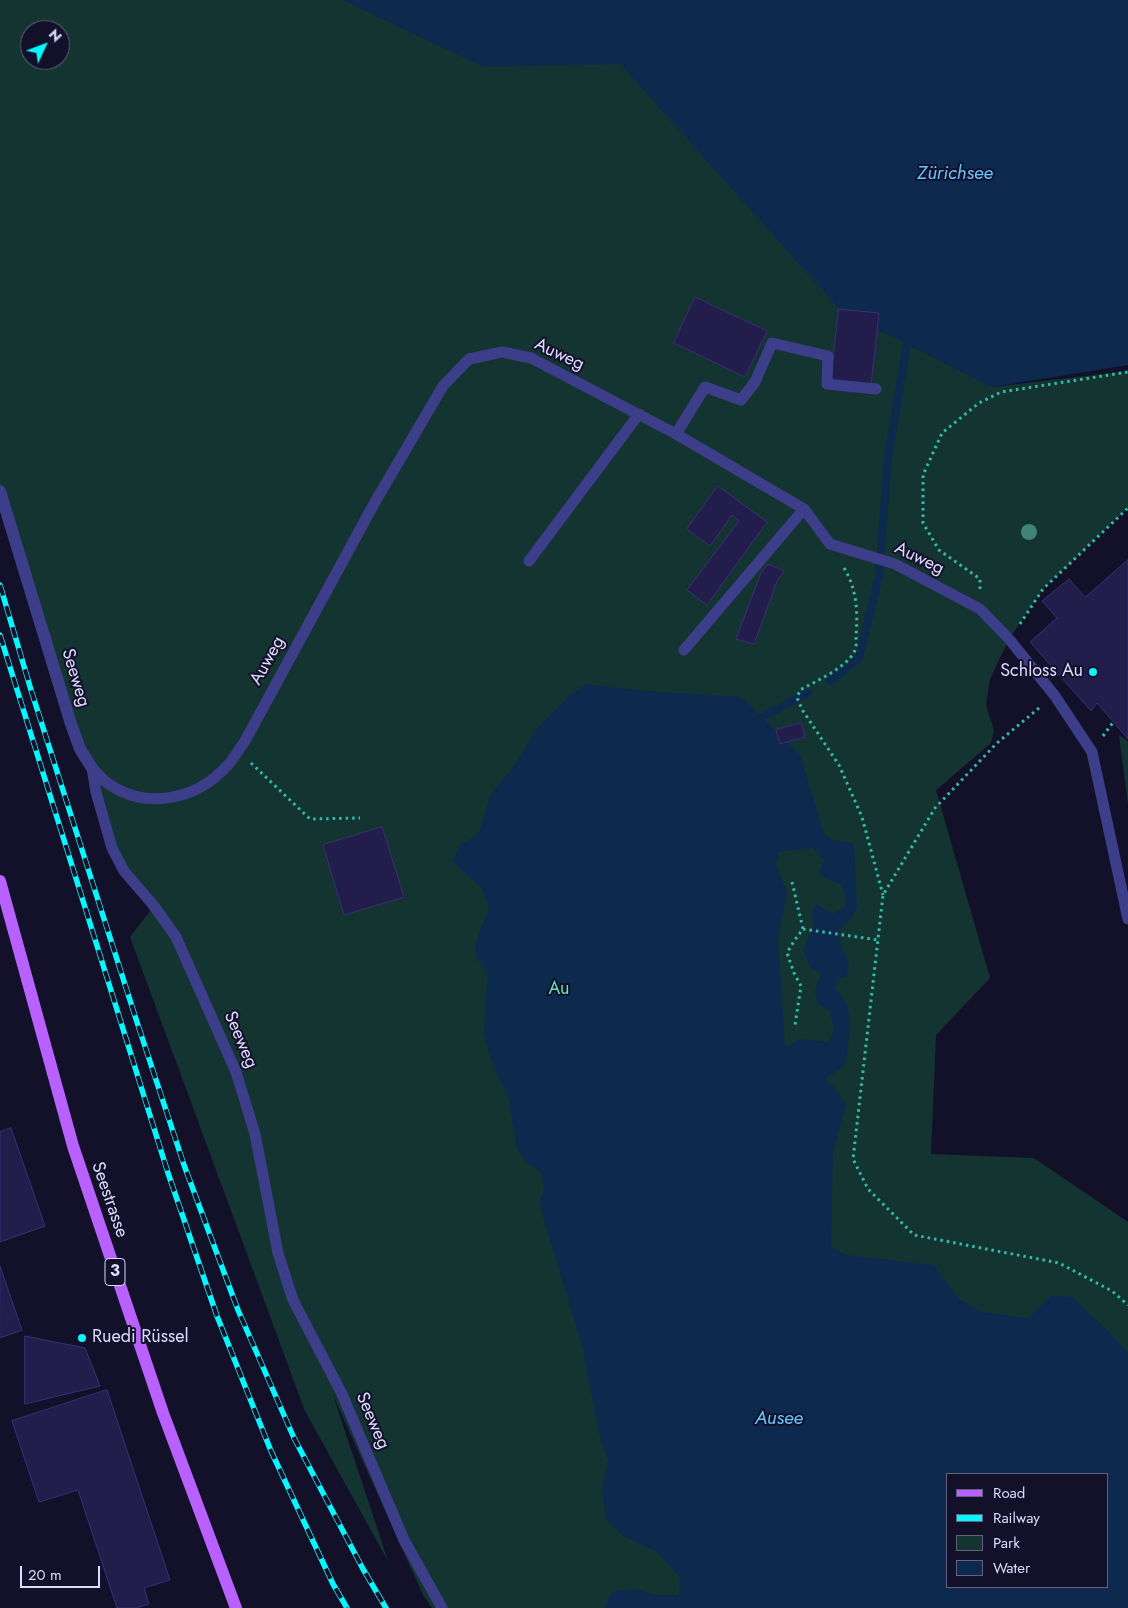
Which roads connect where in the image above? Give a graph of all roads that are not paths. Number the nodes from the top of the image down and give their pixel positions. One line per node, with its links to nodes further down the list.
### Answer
1 (876, 389): 3 (lane)
2 (639, 414): 3 (lane, Auweg); 6 (lane); 8 (lane, Auweg)
3 (676, 434): 5 (lane, Auweg)
4 (0, 491): 8 (street, Seeweg)
5 (804, 509): 7 (lane); 10 (lane, Auweg)
6 (530, 561)
7 (684, 650)
8 (92, 768): 12 (lane, Seeweg)
9 (0, 881): 11 (main road, Seestrasse / 3)
10 (1128, 919)
11 (236, 1608)
12 (442, 1608)

